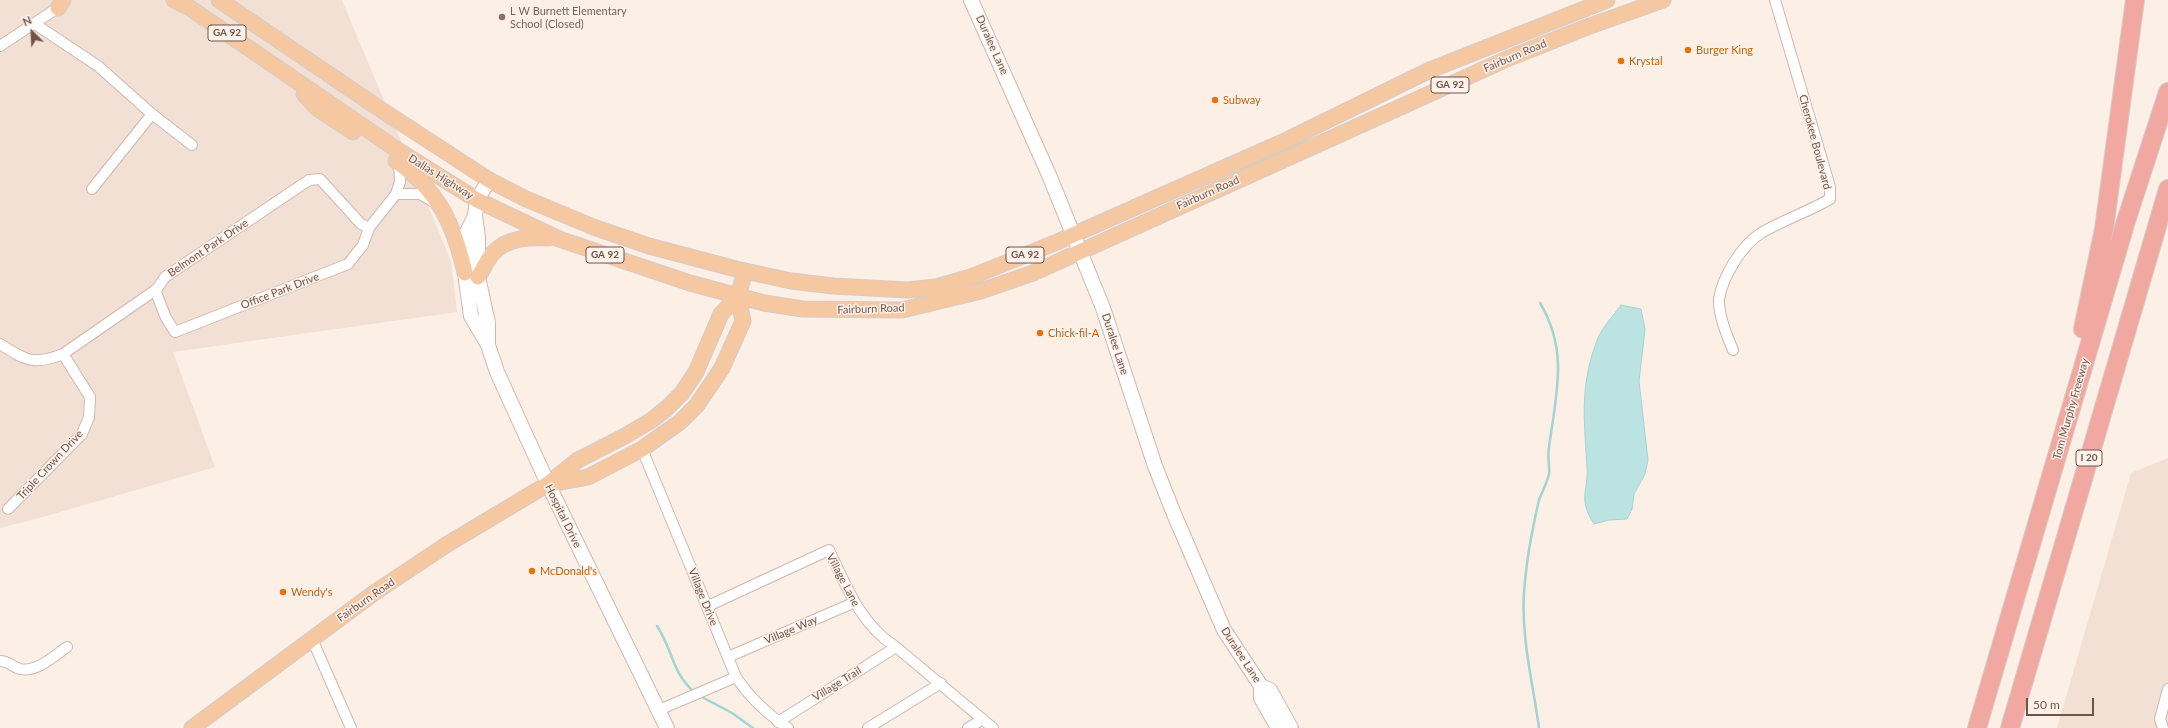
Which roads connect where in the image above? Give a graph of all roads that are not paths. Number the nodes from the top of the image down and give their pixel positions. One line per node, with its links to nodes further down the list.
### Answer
1 (174, 0): 11 (main road, Dallas Highway / GA 92)
2 (219, 0): 16 (main road, Dallas Highway / GA 92)
3 (971, 0): 23 (street, Duralee Lane)
4 (1607, 0): 23 (main road, Fairburn Road / GA 92)
5 (1663, 0): 25 (main road, Fairburn Road / GA 92)
6 (1775, 0): 31 (street, Cherokee Boulevard)
7 (2135, 0): 33 (highway)
8 (63, 3): 9 (street)
9 (35, 24): 10 (street); 13 (street)
10 (0, 46)
11 (279, 69): 15 (main road); 20 (main road, Dallas Highway / GA 92)
12 (2168, 92): 33 (highway, Tom Murphy Freeway / I 20)
13 (152, 114): 14 (street); 18 (street)
14 (192, 145)
15 (399, 163): 19 (street, Office Park Drive); 21 (main road)
16 (489, 180): 20 (street, Hospital Drive); 26 (main road, Dallas Highway / GA 92)
17 (2168, 189): 61 (highway, I 20)
18 (92, 190)
19 (396, 194): 21 (street); 22 (street, Office Park Drive)
20 (477, 200): 24 (main road, Dallas Highway / GA 92); 27 (street, Hospital Drive)
21 (440, 206): 27 (main road)
22 (369, 228): 28 (street, Belmont Park Drive); 28 (street, Office Park Drive)
23 (1074, 234): 25 (street, Duralee Lane); 26 (main road, Fairburn Road / GA 92)
24 (559, 239): 27 (main road); 29 (main road, Dallas Highway / GA 92)
25 (1080, 251): 29 (main road, Fairburn Road / GA 92); 46 (street, Duralee Lane)
26 (745, 271): 29 (main road, Fairburn Road)
27 (472, 275): 35 (street, Hospital Drive)
28 (155, 290): 32 (street, Belmont Park Drive)
29 (738, 296): 34 (main road, Fairburn Road); 35 (main road, Fairburn Road)
30 (0, 344): 32 (street, Belmont Park Drive)
31 (1733, 350)
32 (63, 354): 36 (street, Triple Crown Drive)
33 (2059, 448): 60 (highway, Tom Murphy Freeway / I 20)
34 (642, 449): 35 (main road, Fairburn Road); 38 (street, Village Drive)
35 (548, 484): 39 (main road, Fairburn Road); 48 (street, Hospital Drive)
36 (8, 509)
37 (853, 603): 38 (street, Village Lane); 41 (street, Village Lane); 42 (street, Village Way)
38 (708, 606): 42 (street, Village Drive)
39 (312, 639): 51 (main road, Fairburn Road); 52 (street)
40 (67, 647): 43 (street)
41 (896, 647): 45 (street, Village Lane); 50 (street, Village Trail)
42 (728, 657): 44 (street, Village Drive)
43 (0, 661)
44 (736, 676): 48 (street); 50 (street, Village Drive)
45 (941, 684): 49 (street, Village Lane); 55 (street)
46 (1262, 686): 58 (street, Duralee Lane); 59 (street, Duralee Lane)
47 (2168, 689): 62 (street)
48 (659, 710): 53 (street, Hospital Drive)
49 (983, 719): 56 (street); 57 (street, Village Lane)
50 (778, 722): 54 (street, Village Drive)
51 (192, 728)
52 (351, 728)
53 (667, 728)
54 (788, 728)
55 (868, 728)
56 (968, 728)
57 (993, 728)
58 (1278, 728)
59 (1291, 728)
60 (1977, 728)
61 (2010, 728)
62 (2163, 728)

